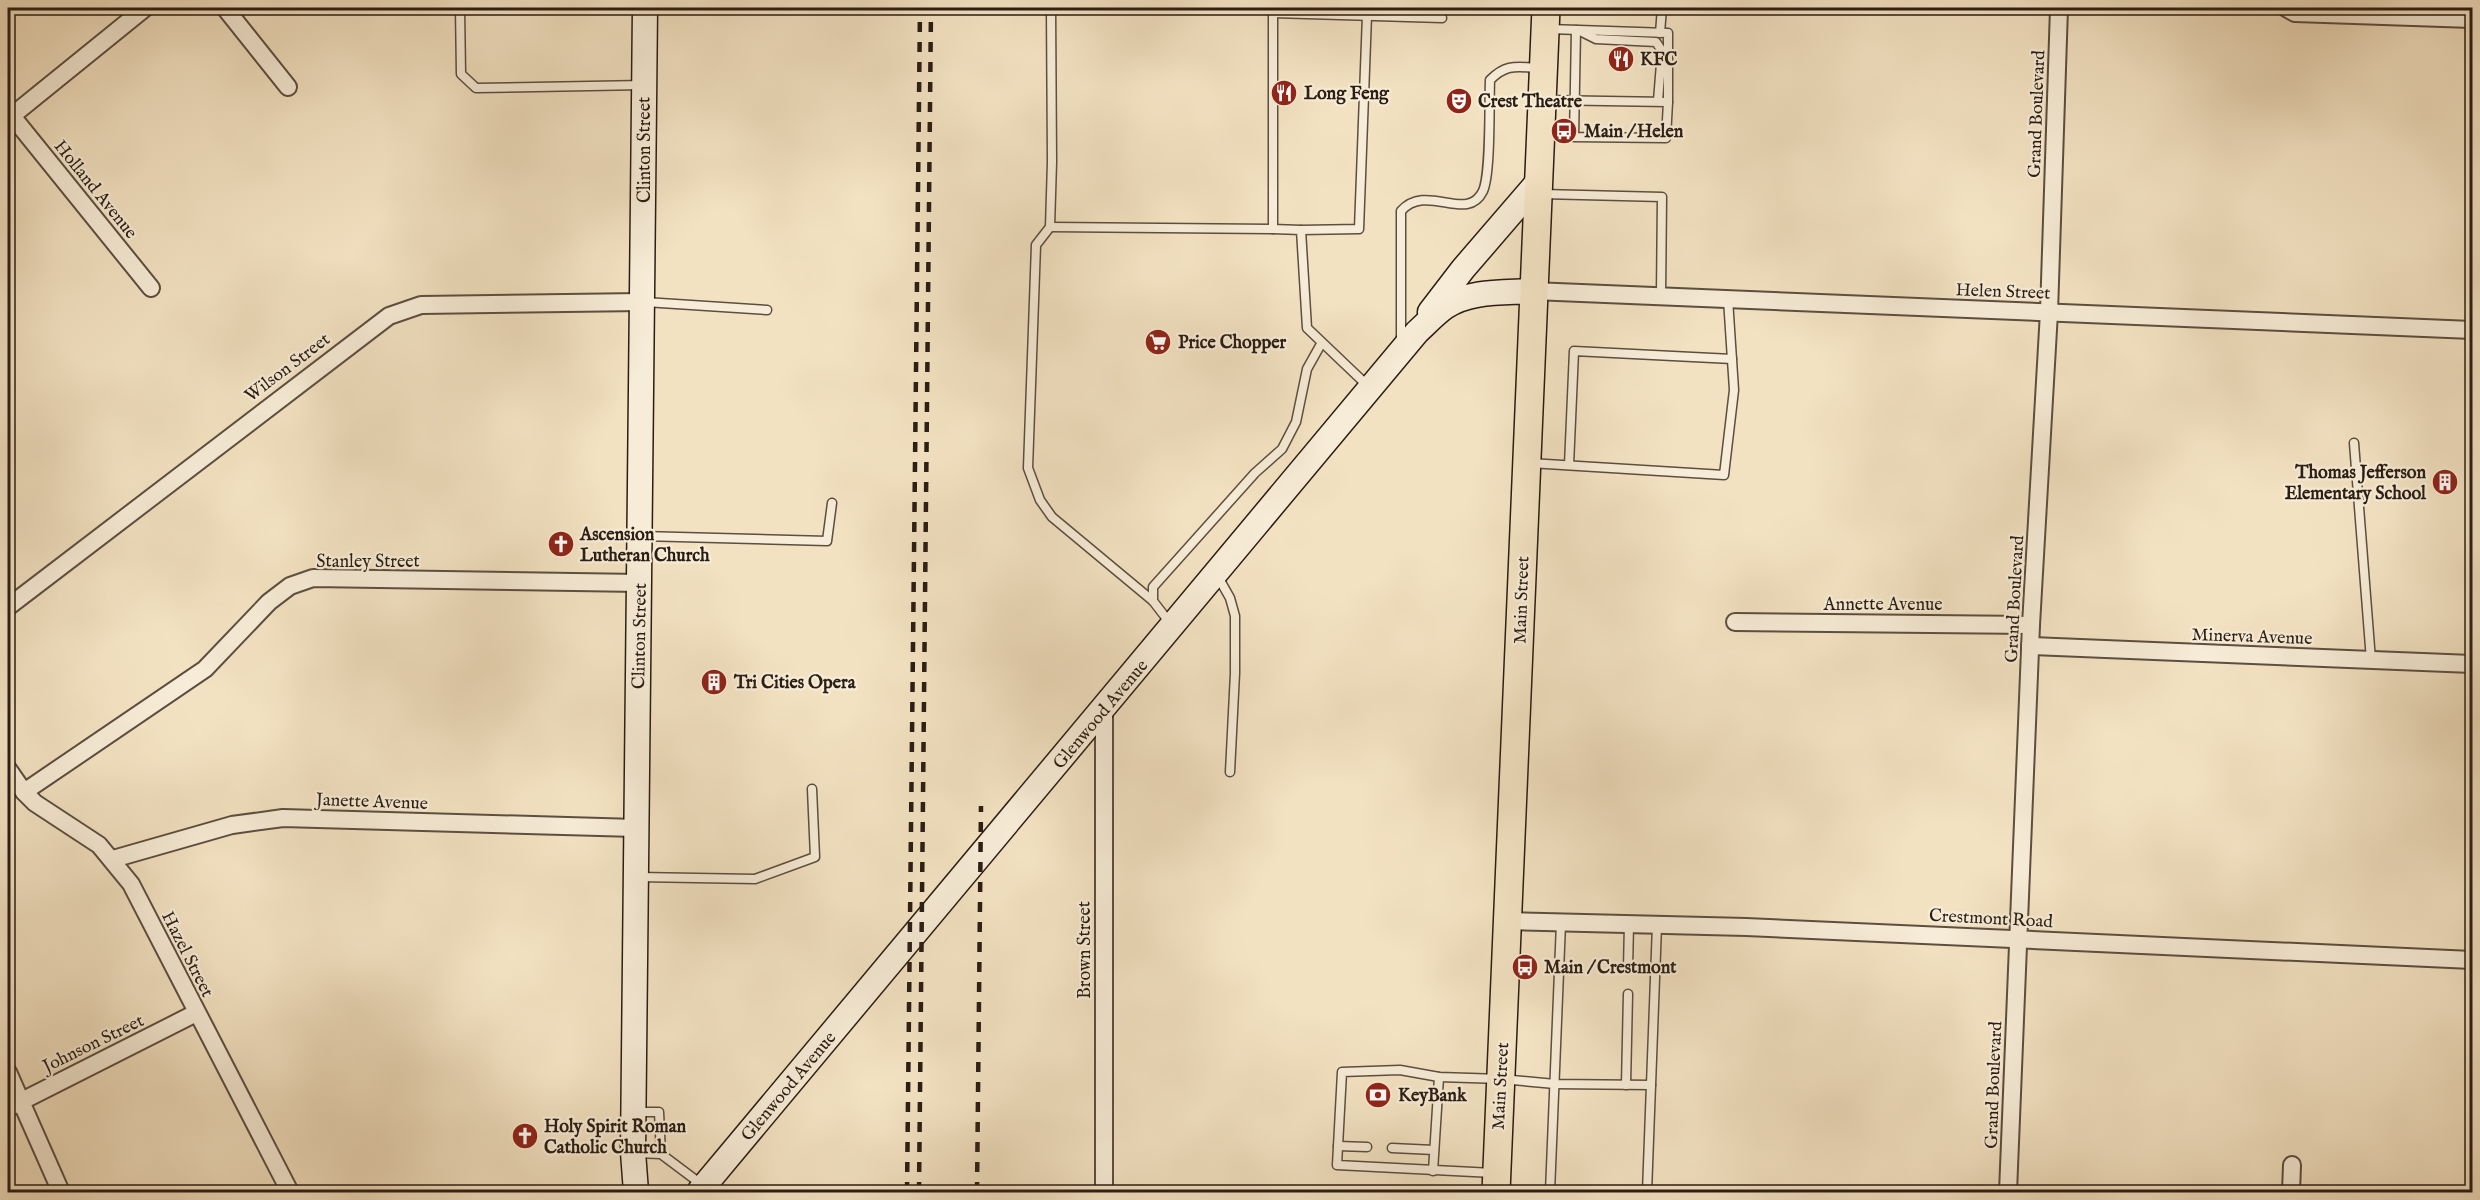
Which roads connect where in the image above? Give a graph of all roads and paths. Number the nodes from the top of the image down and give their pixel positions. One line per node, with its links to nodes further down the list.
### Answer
1 (145, 8): 22 (street)
2 (225, 8): 18 (street)
3 (460, 8): 17 (lane)
4 (645, 8): 17 (street, Clinton Street)
5 (1051, 8): 24 (lane)
6 (1662, 8): 15 (lane)
7 (2060, 8): 33 (street, Grand Boulevard)
8 (2286, 8): 13 (street)
9 (1273, 10): 10 (lane); 25 (lane)
10 (1367, 15): 11 (lane); 26 (lane)
11 (1442, 18)
12 (1546, 18): 14 (lane); 16 (main road, Main Street)
13 (2472, 20)
14 (1578, 30): 15 (lane); 20 (lane); 21 (lane)
15 (1660, 33): 21 (lane)
16 (1543, 68): 19 (main road, Main Street); 37 (lane)
17 (644, 85): 31 (street, Clinton Street)
18 (288, 87)
19 (1541, 100): 20 (lane); 23 (main road, Main Street)
20 (1575, 100): 21 (lane); 21 (lane)
21 (1663, 102)
22 (10, 117): 27 (street, Holland Avenue)
23 (1538, 188): 28 (main road, Main Street); 29 (lane); 35 (street)
24 (1050, 227): 25 (lane); 47 (lane)
25 (1273, 229): 26 (lane)
26 (1301, 230): 36 (lane)
27 (151, 288)
28 (1533, 291): 29 (street, Helen Street); 35 (street, Glenwood Avenue); 41 (main road, Main Street)
29 (1661, 296): 30 (street, Helen Street)
30 (1728, 299): 33 (street, Helen Street); 38 (lane)
31 (642, 302): 32 (lane); 44 (street, Clinton Street); 48 (street, Wilson Street)
32 (767, 310)
33 (2049, 312): 34 (street, Helen Street); 50 (street, Grand Boulevard)
34 (2472, 330)
35 (1417, 332): 37 (street, Glenwood Avenue)
36 (1321, 344): 39 (lane); 47 (lane)
37 (1401, 352): 39 (street, Glenwood Avenue)
38 (1732, 359): 42 (lane); 42 (lane)
39 (1371, 388): 45 (street, Glenwood Avenue)
40 (2354, 443): 53 (lane)
41 (1526, 463): 42 (lane); 63 (main road, Main Street)
42 (1569, 465)
43 (832, 503): 44 (lane)
44 (641, 536): 46 (street, Clinton Street)
45 (1216, 573): 51 (street, Glenwood Avenue); 57 (lane)
46 (640, 583): 59 (street, Stanley Street); 60 (street, Clinton Street)
47 (1153, 601): 51 (lane)
48 (8, 607)
49 (1735, 622): 50 (street, Annette Avenue)
50 (2031, 625): 52 (street, Grand Boulevard)
51 (1173, 626): 55 (street, Glenwood Avenue)
52 (2030, 646): 53 (street, Minerva Avenue); 67 (street, Grand Boulevard)
53 (2372, 660): 54 (street, Minerva Avenue)
54 (2472, 664)
55 (1104, 708): 89 (street, Glenwood Avenue); 93 (street, Brown Street)
56 (8, 769): 59 (street, Hazel Street)
57 (1230, 772)
58 (812, 789): 62 (lane)
59 (24, 792): 61 (street, Hazel Street)
60 (636, 828): 61 (street, Janette Avenue); 62 (street, Clinton Street)
61 (113, 860): 71 (street, Hazel Street)
62 (635, 878): 79 (street, Clinton Street)
63 (1508, 921): 64 (street, Crestmont Road); 74 (main road, Main Street)
64 (1561, 923): 65 (street, Crestmont Road); 75 (lane)
65 (1629, 924): 66 (street, Crestmont Road); 69 (lane)
66 (1657, 925): 67 (street, Crestmont Road); 77 (lane)
67 (2019, 939): 68 (street, Crestmont Road); 96 (street, Grand Boulevard)
68 (2472, 960)
69 (1628, 969)
70 (1628, 994): 76 (lane)
71 (196, 1013): 78 (street, Johnson Street); 91 (street, Hazel Street)
72 (8, 1072): 78 (street)
73 (1439, 1077): 74 (lane); 80 (lane); 83 (lane)
74 (1501, 1079): 75 (lane); 88 (main road, Main Street)
75 (1555, 1084): 76 (lane); 94 (lane)
76 (1626, 1085): 77 (lane)
77 (1651, 1085): 95 (lane)
78 (14, 1104): 90 (street)
79 (633, 1112): 84 (street, Clinton Street); 85 (lane)
80 (1338, 1146): 81 (lane); 87 (lane)
81 (1367, 1147)
82 (1392, 1148): 83 (lane)
83 (1434, 1150): 87 (lane)
84 (633, 1152): 85 (lane); 92 (street, Clinton Street)
85 (661, 1154): 89 (lane)
86 (2292, 1165): 97 (street)
87 (1433, 1171): 88 (lane)
88 (1496, 1183)
89 (701, 1189)
90 (61, 1192)
91 (290, 1192)
92 (636, 1192)
93 (1104, 1192)
94 (1550, 1192)
95 (1647, 1192)
96 (2008, 1192)
97 (2290, 1192)

